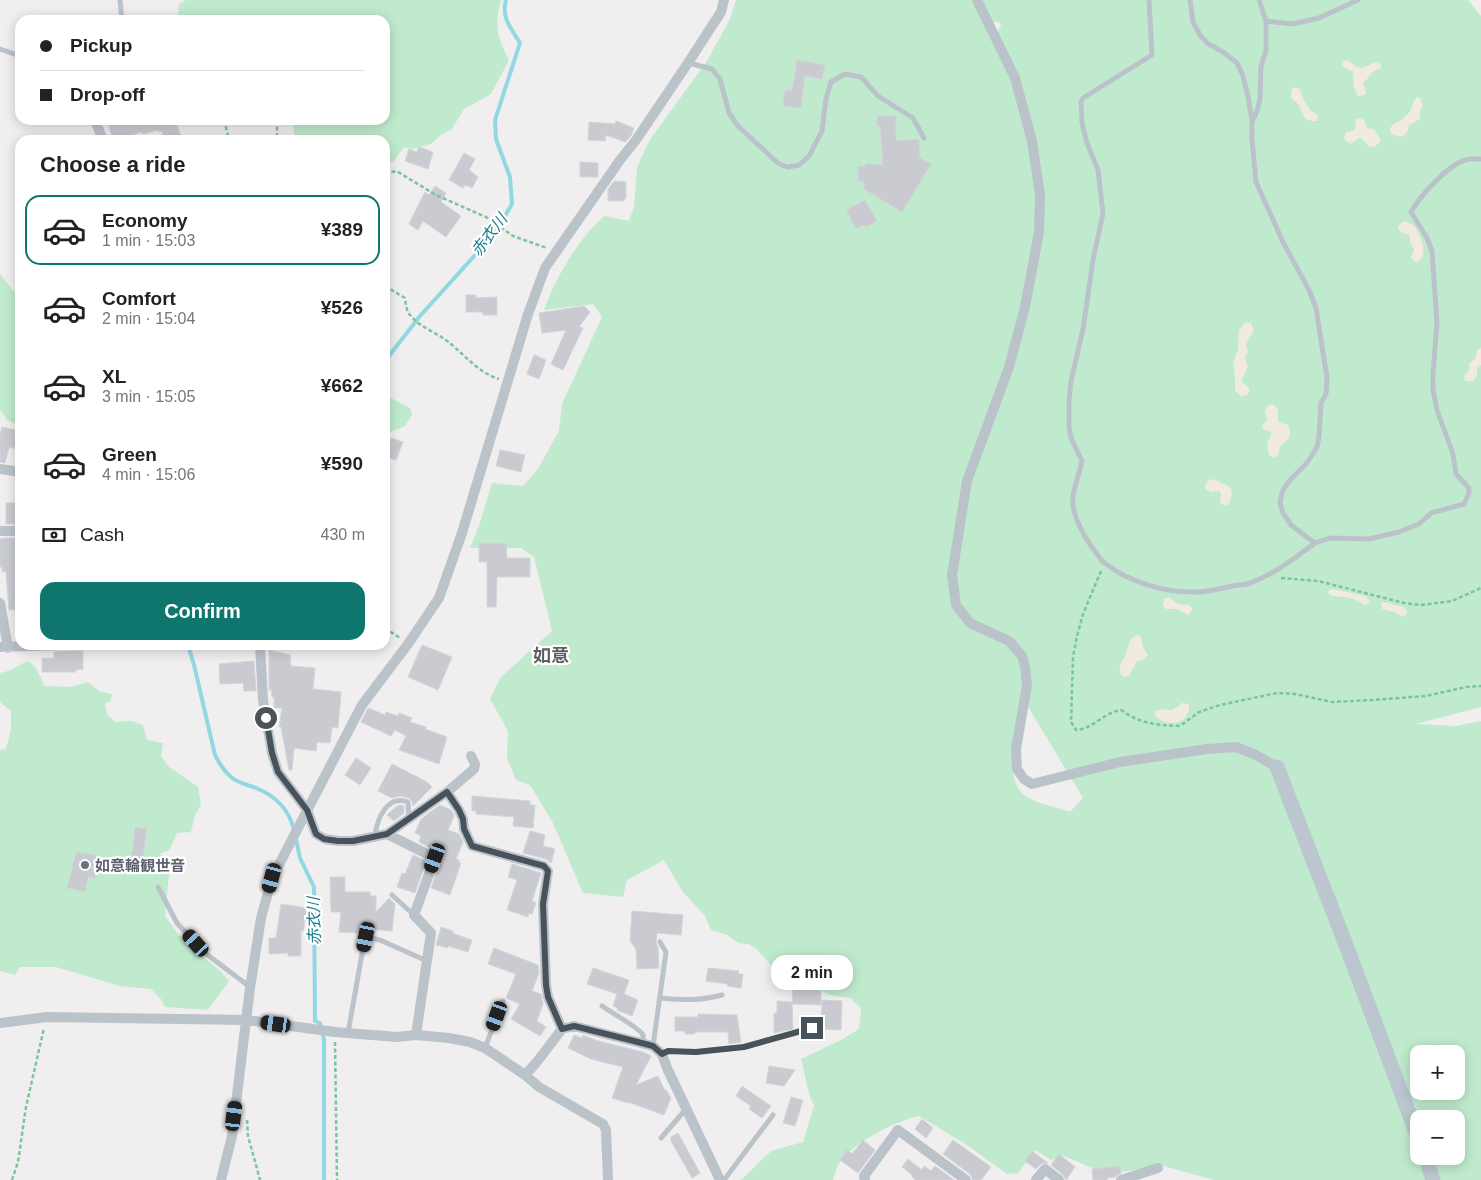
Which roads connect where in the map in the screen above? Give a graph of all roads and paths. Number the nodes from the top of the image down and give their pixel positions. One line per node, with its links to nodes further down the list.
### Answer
1 (120, 0): 8 (lane)
2 (724, 0): 12 (street)
3 (977, 0): 35 (street)
4 (1150, 0): 25 (lane)
5 (1190, 0): 13 (lane)
6 (1259, 0): 9 (lane)
7 (1358, 0): 9 (lane)
8 (122, 15)
9 (1266, 21): 13 (lane)
10 (0, 50): 11 (lane)
11 (15, 54)
12 (688, 63): 14 (lane); 17 (street)
13 (1252, 121): 24 (lane)
14 (924, 138)
15 (1481, 158): 24 (lane)
16 (390, 171): 17 (path)
17 (556, 253): 19 (street)
18 (390, 289): 19 (path)
19 (507, 381): 30 (street)
20 (0, 469): 21 (street)
21 (15, 471)
22 (15, 530): 23 (street)
23 (0, 531)
24 (1315, 543): 26 (lane)
25 (1104, 563): 26 (lane); 33 (path)
26 (1263, 577): 27 (path)
27 (1481, 588)
28 (0, 603): 31 (street)
29 (390, 631): 30 (path)
30 (408, 644): 37 (street)
31 (4, 648)
32 (260, 650): 37 (street)
33 (1481, 686)
34 (471, 756): 36 (street)
35 (1277, 767): 65 (street)
36 (447, 792): 38 (street); 55 (street)
37 (307, 810): 40 (street); 46 (street)
38 (409, 819): 39 (street); 40 (lane)
39 (387, 834): 40 (street); 43 (street)
40 (375, 837)
41 (158, 887): 46 (lane)
42 (392, 895): 43 (lane)
43 (414, 915): 45 (street)
44 (660, 942): 48 (lane)
45 (427, 961): 57 (lane); 58 (street)
46 (250, 988): 52 (street)
47 (722, 995): 48 (lane)
48 (660, 998): 59 (lane)
49 (503, 1001): 60 (lane)
50 (602, 1006): 59 (lane)
51 (47, 1017): 52 (street); 53 (street); 70 (path)
52 (247, 1020): 56 (street); 71 (street)
53 (0, 1023)
54 (812, 1028): 61 (lane)
55 (562, 1029): 59 (street); 62 (street)
56 (336, 1032): 57 (street); 73 (path)
57 (348, 1033): 58 (street)
58 (416, 1036): 60 (street)
59 (648, 1045): 61 (street)
60 (485, 1048): 62 (street)
61 (662, 1054): 63 (street)
62 (525, 1075): 74 (street)
63 (686, 1109): 67 (lane); 75 (street)
64 (773, 1115): 76 (lane)
65 (1410, 1116)
66 (247, 1120): 72 (path)
67 (661, 1138)
68 (1428, 1165): 82 (street)
69 (1158, 1168): 81 (street)
70 (12, 1180)
71 (221, 1180)
72 (260, 1180)
73 (337, 1180)
74 (608, 1180)
75 (720, 1180)
76 (724, 1180)
77 (865, 1180): 78 (street)
78 (966, 1180)
79 (1036, 1180): 80 (street)
80 (1059, 1180)
81 (1121, 1180)
82 (1433, 1180)

